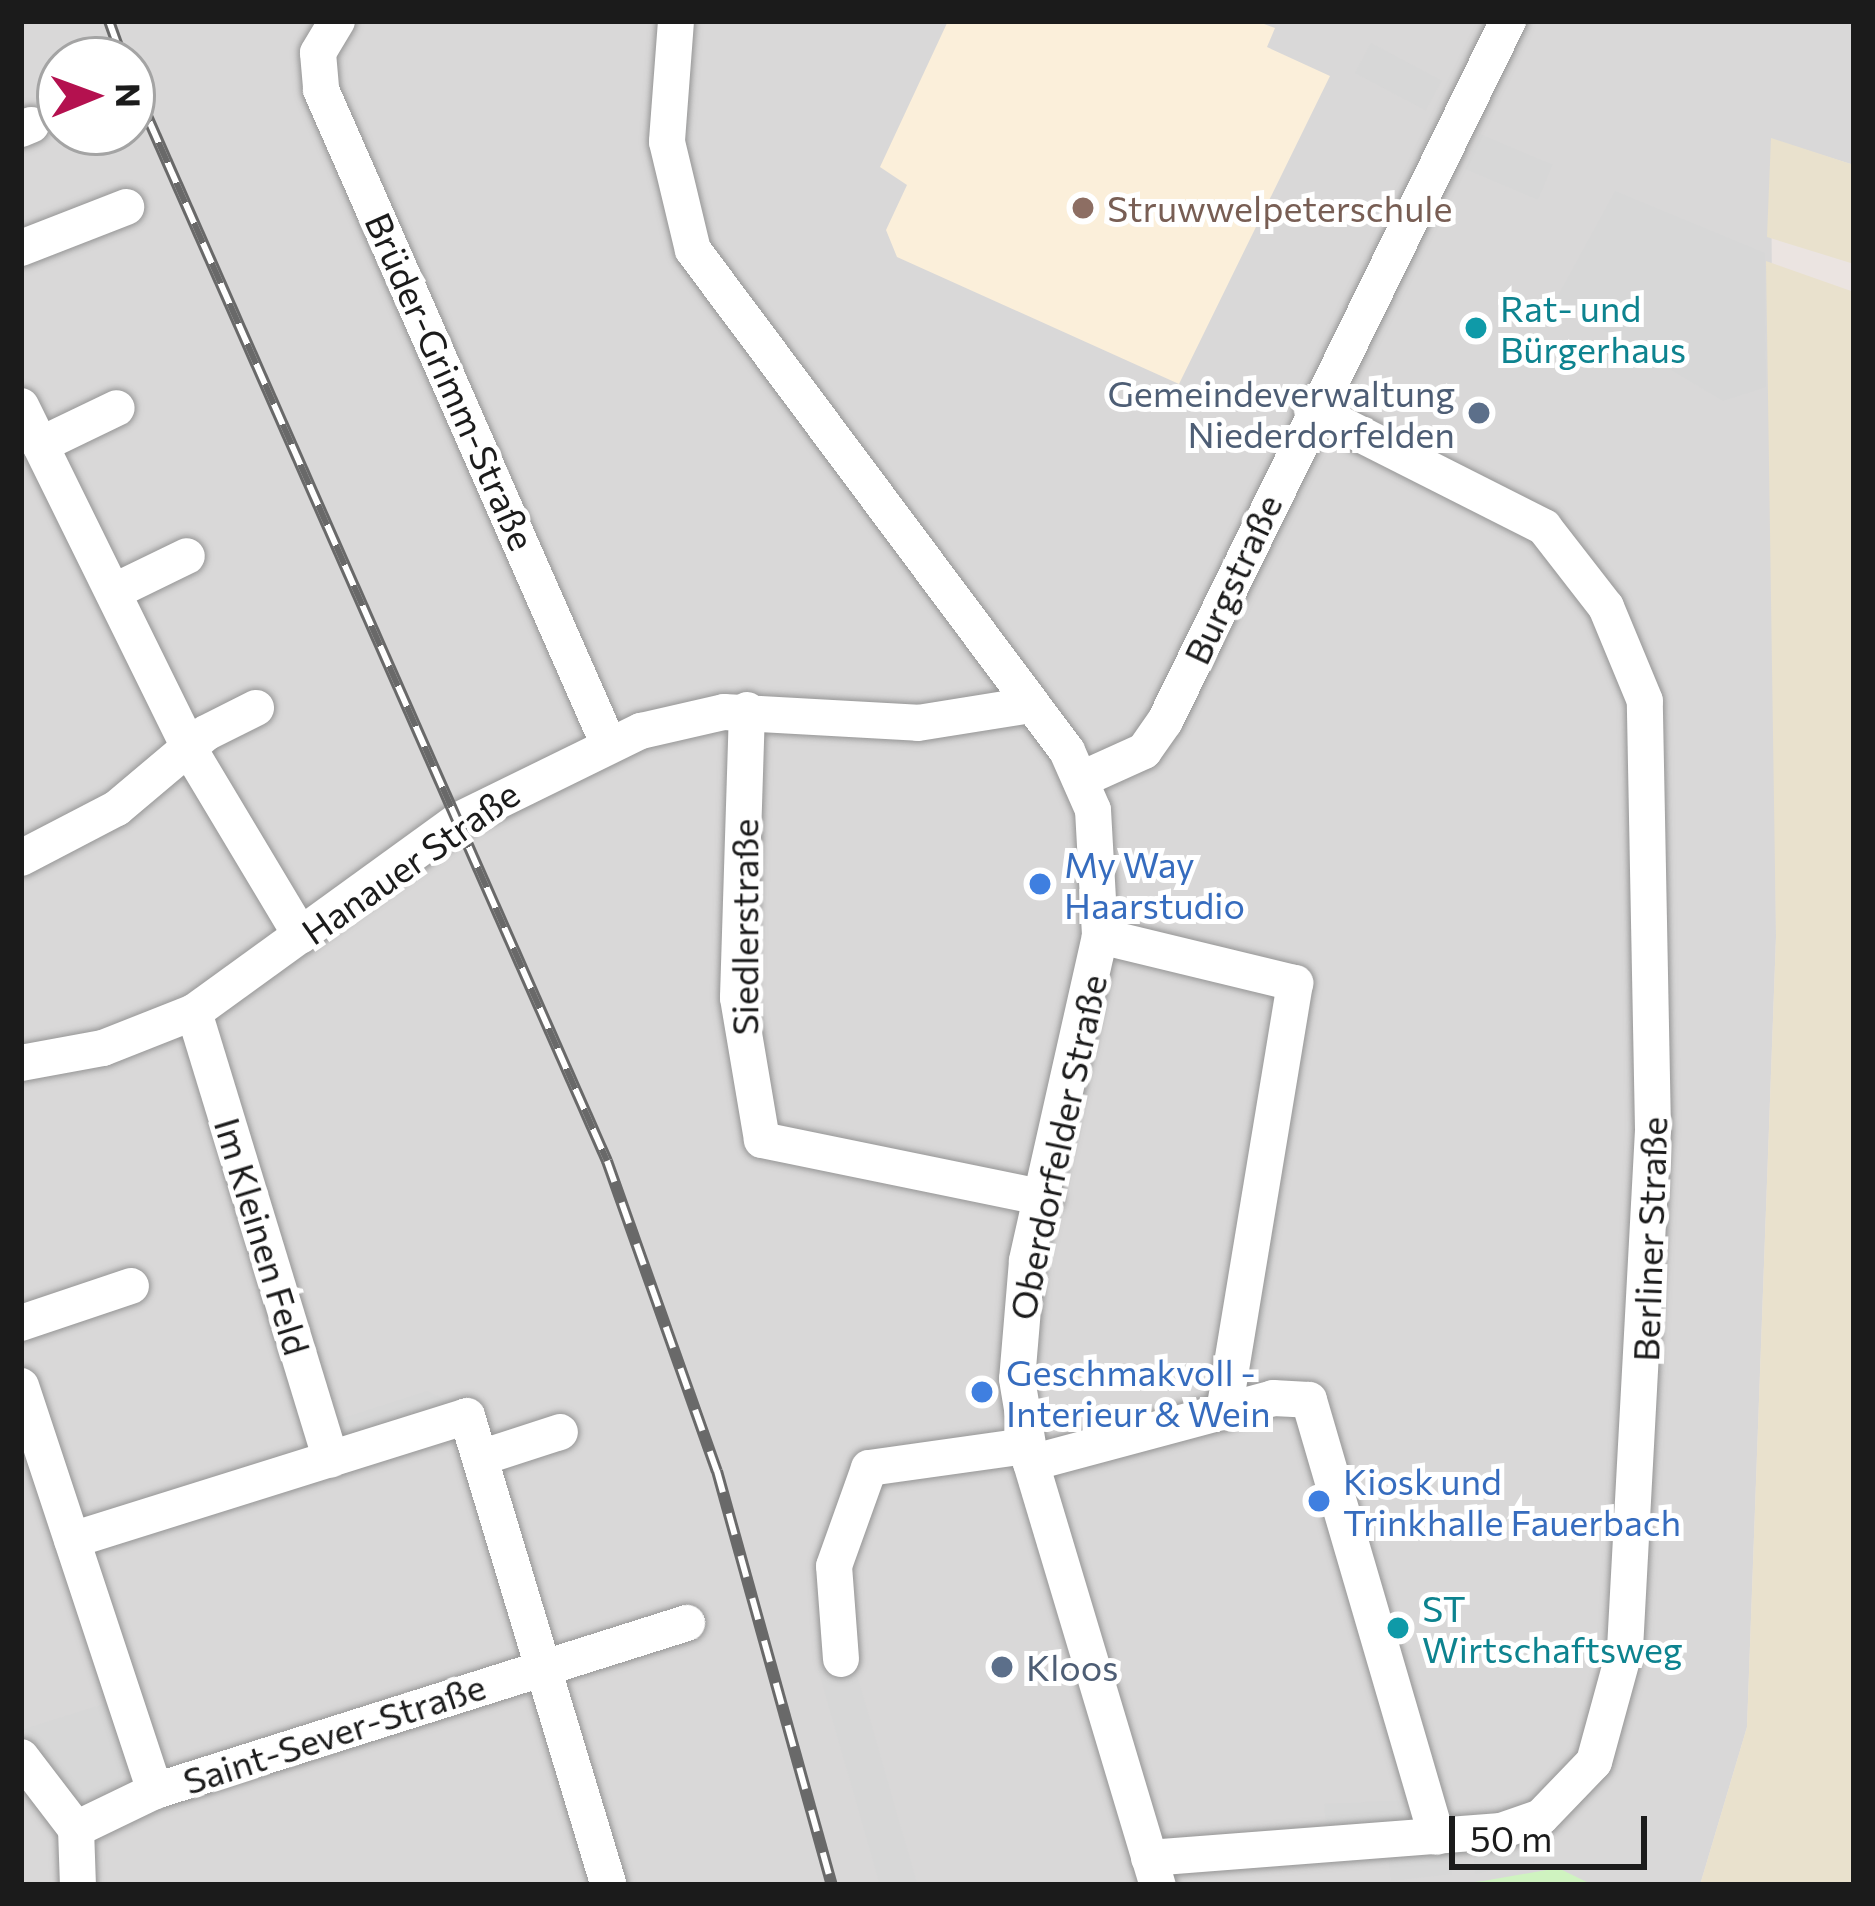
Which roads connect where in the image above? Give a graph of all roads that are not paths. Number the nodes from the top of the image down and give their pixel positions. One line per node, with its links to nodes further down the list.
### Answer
1 (337, 21): 15 (street, Brüder-Grimm-Straße)
2 (676, 21): 12 (street, Oberdorfelder Straße)
3 (1508, 21): 8 (street, Burgstraße)
4 (126, 207): 5 (street)
5 (21, 248)
6 (21, 406): 9 (street)
7 (116, 408): 9 (street)
8 (1312, 410): 17 (street, Burgstraße); 39 (street, Berliner Straße)
9 (40, 445): 11 (street)
10 (187, 556): 11 (street)
11 (112, 592): 16 (street)
12 (1030, 704): 14 (street, Hanauer Straße); 17 (street, Oberdorfelder Straße)
13 (256, 708): 16 (street)
14 (747, 710): 15 (street, Hanauer Straße); 23 (street, Siedlerstraße)
15 (608, 743): 19 (street, Hanauer Straße)
16 (191, 752): 18 (street); 19 (street)
17 (1082, 779): 20 (street, Oberdorfelder Straße)
18 (21, 858)
19 (301, 936): 21 (street, Hanauer Straße)
20 (1100, 936): 23 (street, Oberdorfelder Straße); 27 (street)
21 (194, 1012): 22 (street, Hanauer Straße); 31 (street, Im Kleinen Feld)
22 (21, 1063)
23 (1046, 1198): 29 (street, Oberdorfelder Straße)
24 (131, 1286): 25 (street)
25 (21, 1323)
26 (21, 1386): 32 (street)
27 (1224, 1412): 29 (street); 39 (street)
28 (560, 1432): 30 (street)
29 (1028, 1454): 34 (street); 40 (street, Oberdorfelder Straße)
30 (480, 1458): 31 (street); 35 (street)
31 (331, 1460): 32 (street)
32 (72, 1540): 37 (street)
33 (687, 1623): 35 (street, Saint-Sever-Straße)
34 (841, 1659)
35 (544, 1665): 37 (street, Saint-Sever-Straße); 42 (street)
36 (21, 1756): 38 (street)
37 (155, 1791): 38 (street, Saint-Sever-Straße)
38 (76, 1829): 41 (street)
39 (1437, 1837): 40 (street, Berliner Straße)
40 (1154, 1871)
41 (78, 1885)
42 (609, 1885)

